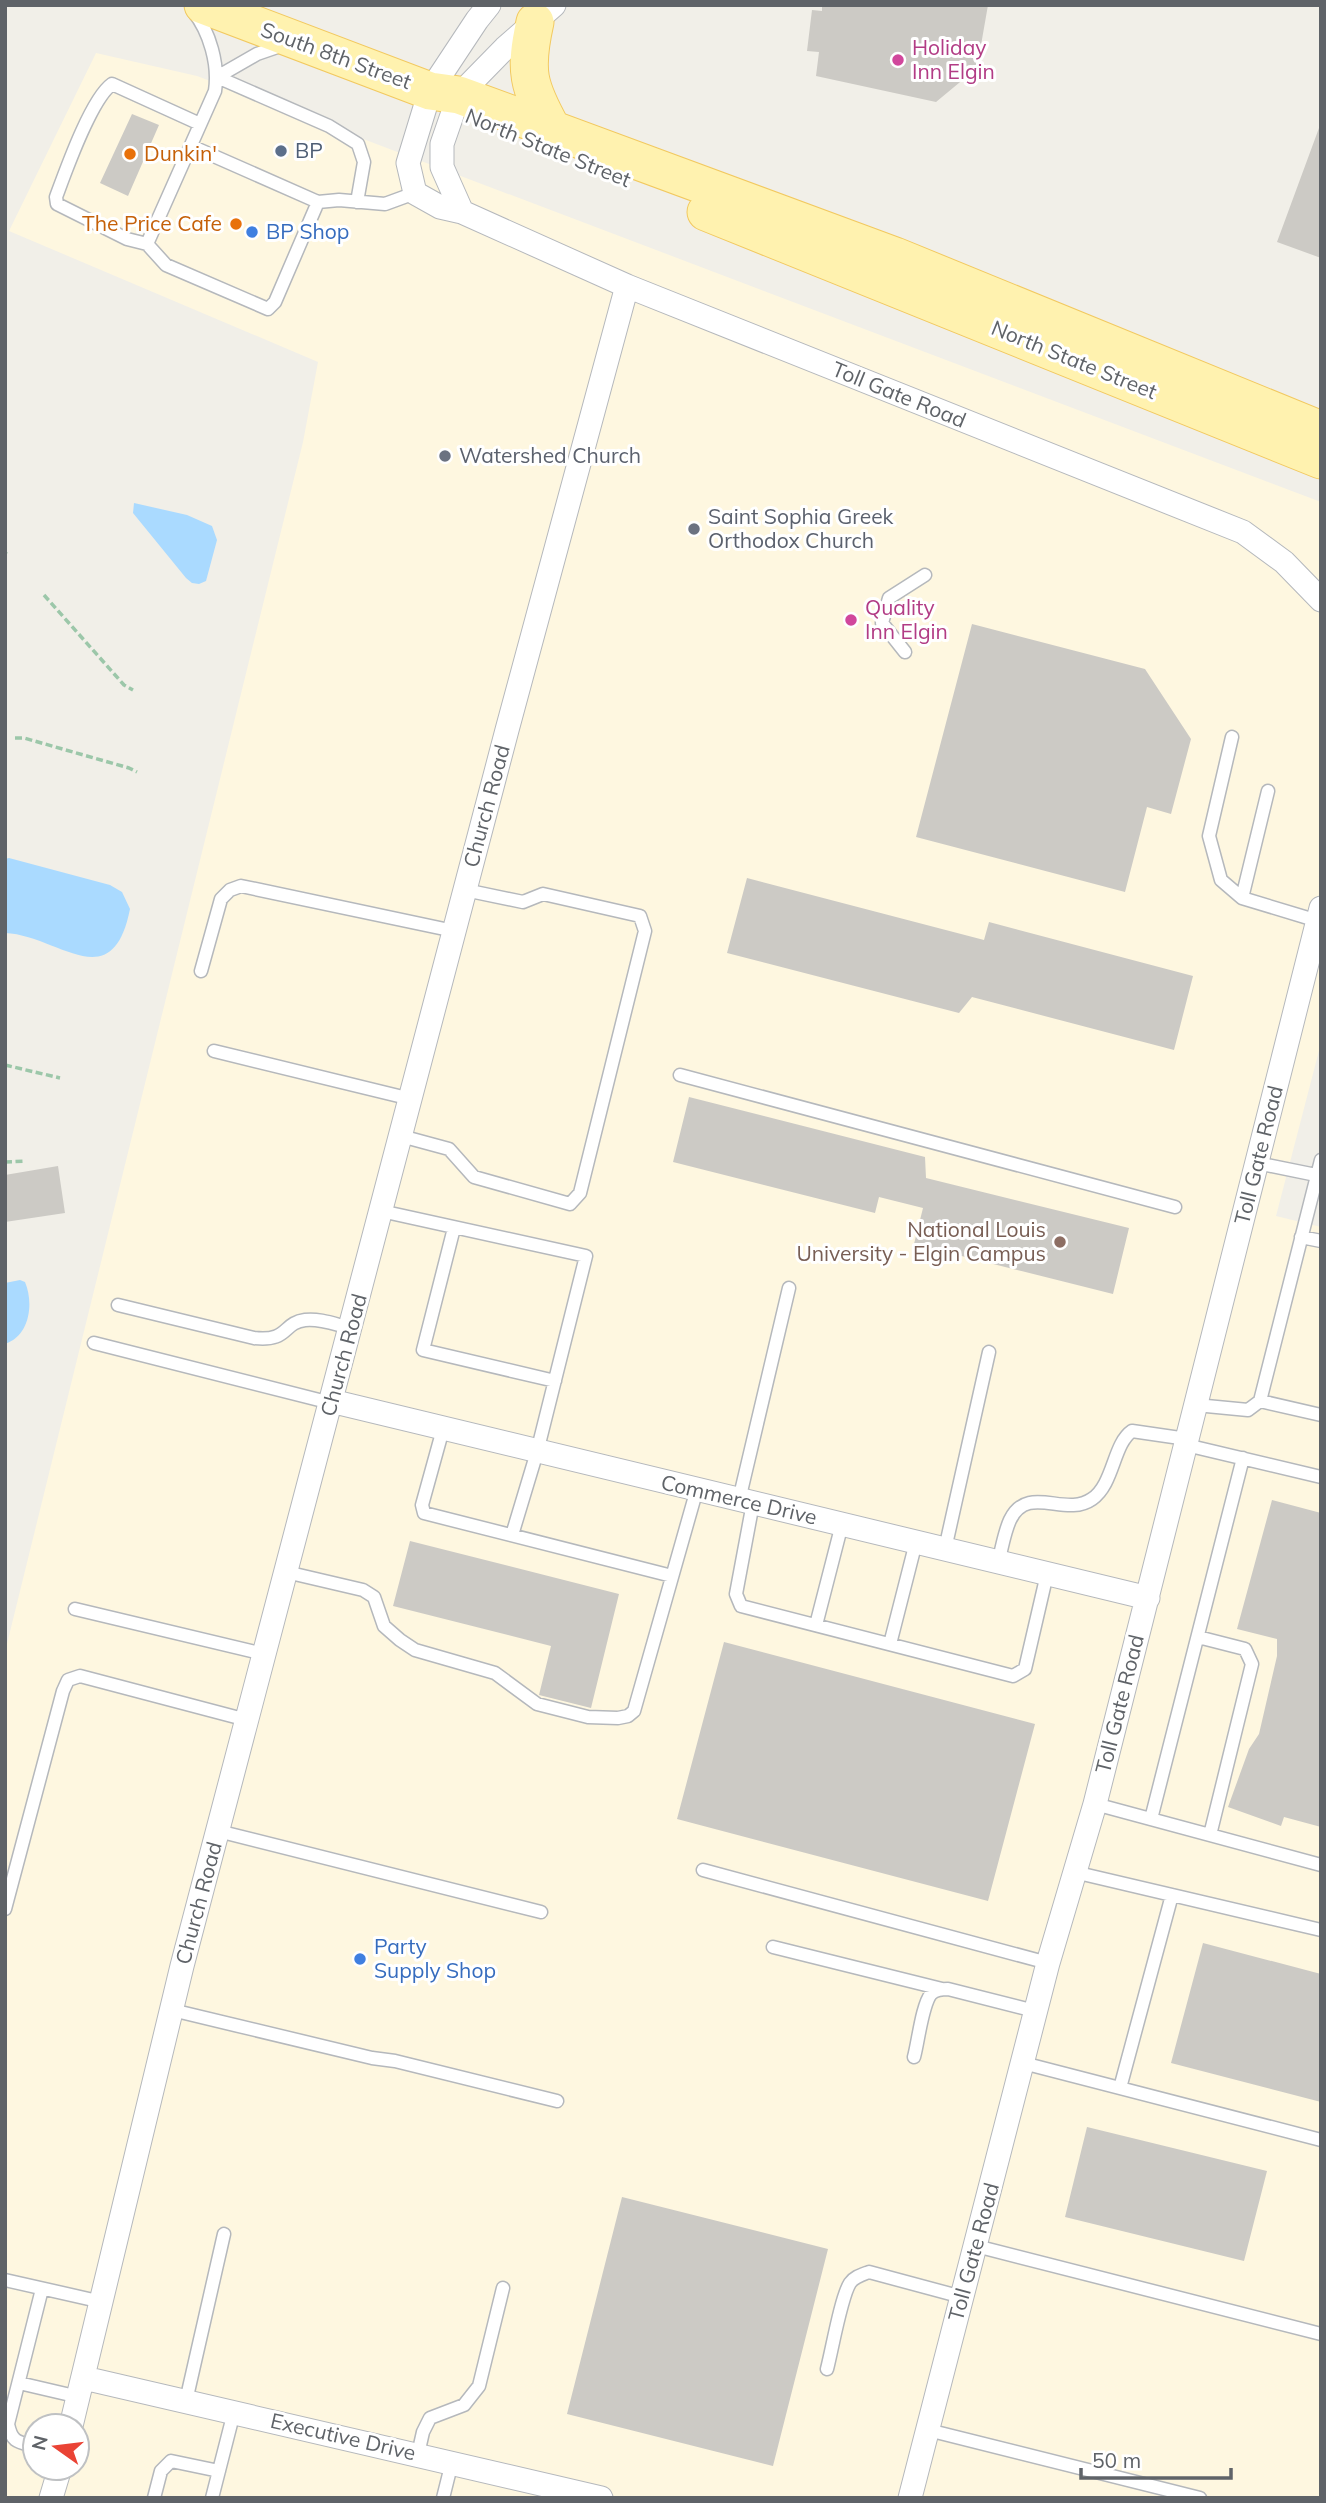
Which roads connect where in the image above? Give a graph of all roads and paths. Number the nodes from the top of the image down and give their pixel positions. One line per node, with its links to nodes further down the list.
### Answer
1 (489, 5): 6 (street)
2 (208, 7): 4 (main road, South 8th Street); 5 (lane)
3 (544, 14): 6 (street); 8 (main road)
4 (295, 41): 5 (lane); 6 (main road, South 8th Street)
5 (217, 77): 7 (lane); 12 (lane)
6 (448, 99): 8 (main road, North State Street); 10 (street); 13 (street); 17 (main road, North State Street)
7 (200, 124): 9 (lane); 14 (lane)
8 (552, 129): 16 (main road, North State Street)
9 (191, 146): 11 (lane); 14 (lane)
10 (415, 193): 12 (lane); 13 (street, Toll Gate Road)
11 (318, 201): 12 (lane); 14 (lane)
12 (357, 202)
13 (462, 212): 15 (street, Toll Gate Road)
14 (147, 244)
15 (627, 286): 20 (street, Toll Gate Road); 27 (street, Church Road)
16 (1321, 430)
17 (1321, 460)
18 (925, 575): 21 (lane)
19 (44, 595): 22 (path)
20 (1321, 600)
21 (905, 652)
22 (133, 690)
23 (1232, 737): 28 (lane)
24 (15, 738): 25 (path)
25 (138, 772)
26 (1268, 791): 28 (lane)
27 (465, 890): 30 (street, Church Road); 37 (lane)
28 (1242, 898): 29 (lane)
29 (1319, 915): 41 (street, Toll Gate Road)
30 (454, 931): 31 (lane); 36 (street, Church Road)
31 (201, 971)
32 (214, 1051): 36 (lane)
33 (5, 1065): 35 (path)
34 (680, 1075): 43 (lane)
35 (60, 1077)
36 (411, 1099): 37 (street, Church Road)
37 (401, 1136): 44 (street, Church Road)
38 (1321, 1160): 42 (lane)
39 (26, 1161): 40 (path)
40 (5, 1162)
41 (1257, 1163): 42 (lane); 56 (street, Toll Gate Road)
42 (1319, 1175): 46 (lane)
43 (1175, 1207)
44 (381, 1211): 45 (lane); 50 (street, Church Road)
45 (454, 1228): 53 (lane); 53 (lane)
46 (1301, 1237): 47 (lane); 54 (lane)
47 (1321, 1241)
48 (789, 1288): 64 (lane)
49 (118, 1305): 50 (lane)
50 (351, 1328): 55 (street, Church Road)
51 (94, 1343): 55 (lane)
52 (989, 1352): 68 (lane)
53 (555, 1381): 60 (lane)
54 (1260, 1401): 56 (lane); 57 (lane)
55 (331, 1402): 58 (street, Commerce Drive); 70 (street, Church Road)
56 (1196, 1405): 59 (street, Toll Gate Road)
57 (1321, 1415)
58 (443, 1429): 60 (street, Commerce Drive); 66 (lane)
59 (1187, 1442): 61 (lane); 69 (lane); 73 (street, Toll Gate Road)
60 (537, 1452): 63 (street, Commerce Drive); 66 (lane)
61 (1243, 1458): 62 (lane); 76 (lane)
62 (1321, 1477)
63 (697, 1489): 64 (street, Commerce Drive); 72 (lane)
64 (746, 1501): 65 (street, Commerce Drive); 75 (lane)
65 (842, 1524): 67 (street, Commerce Drive); 75 (lane)
66 (512, 1535): 72 (lane)
67 (916, 1542): 68 (street, Commerce Drive); 77 (lane)
68 (945, 1549): 69 (street, Commerce Drive)
69 (998, 1562): 71 (street, Commerce Drive)
70 (286, 1572): 72 (lane); 78 (street, Church Road)
71 (1047, 1574): 73 (street, Commerce Drive); 77 (lane)
72 (672, 1576)
73 (1148, 1598): 80 (street, Toll Gate Road)
74 (75, 1609): 78 (lane)
75 (817, 1625): 77 (lane)
76 (1198, 1637): 81 (lane); 83 (lane)
77 (890, 1644)
78 (264, 1654): 79 (street, Church Road)
79 (247, 1720): 82 (street, Church Road); 88 (lane)
80 (1095, 1804): 81 (lane); 86 (street, Toll Gate Road)
81 (1151, 1819): 83 (lane)
82 (218, 1831): 89 (lane); 94 (street, Church Road)
83 (1210, 1835): 84 (lane)
84 (1321, 1865)
85 (703, 1871): 92 (lane)
86 (1073, 1872): 87 (lane); 92 (street, Toll Gate Road)
87 (1172, 1895): 90 (lane); 98 (lane)
88 (5, 1909)
89 (541, 1912)
90 (1321, 1930)
91 (773, 1947): 93 (lane)
92 (1048, 1963): 95 (street, Toll Gate Road)
93 (942, 1989): 95 (lane); 96 (lane)
94 (172, 2010): 99 (lane); 107 (street, Church Road)
95 (1035, 2011): 97 (street, Toll Gate Road)
96 (914, 2057)
97 (1023, 2063): 98 (lane); 102 (street, Toll Gate Road)
98 (1120, 2088): 100 (lane)
99 (557, 2101)
100 (1321, 2140)
101 (225, 2234): 112 (lane)
102 (976, 2246): 106 (street, Toll Gate Road); 108 (lane)
103 (5, 2280): 105 (lane)
104 (503, 2288): 117 (lane)
105 (42, 2289): 107 (lane); 110 (lane)
106 (962, 2297): 109 (lane); 115 (street, Toll Gate Road)
107 (102, 2302): 111 (street, Church Road)
108 (1321, 2333)
109 (827, 2369)
110 (19, 2383): 111 (lane); 116 (lane)
111 (82, 2387): 112 (street, Executive Drive); 113 (street, Church Road)
112 (186, 2401): 114 (street, Executive Drive)
113 (75, 2412)
114 (234, 2412): 117 (street, Executive Drive); 119 (lane)
115 (928, 2430): 125 (street, Toll Gate Road); 126 (lane)
116 (21, 2443)
117 (418, 2454): 118 (street, Executive Drive)
118 (452, 2462): 120 (street, Executive Drive); 123 (lane)
119 (219, 2471): 121 (lane); 122 (lane)
120 (551, 2492): 124 (street, Executive Drive)
121 (154, 2498)
122 (212, 2498)
123 (443, 2498)
124 (601, 2498)
125 (910, 2498)
126 (1200, 2498)

